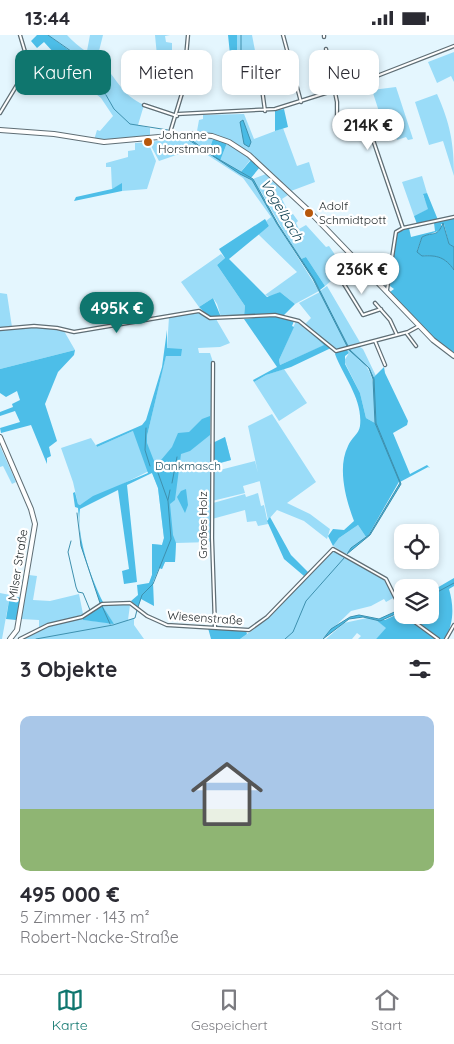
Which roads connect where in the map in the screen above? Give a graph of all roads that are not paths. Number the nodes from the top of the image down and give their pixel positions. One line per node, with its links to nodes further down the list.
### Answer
1 (20, 35): 12 (street)
2 (188, 35): 13 (street)
3 (283, 35): 9 (street)
4 (454, 46): 5 (street)
5 (379, 74)
6 (263, 95): 11 (street)
7 (323, 95): 9 (street)
8 (335, 95): 17 (street)
9 (301, 102): 11 (street)
10 (144, 105): 13 (street)
11 (265, 111): 13 (street)
12 (0, 113)
13 (177, 115): 15 (street)
14 (0, 130): 15 (main road)
15 (170, 136): 18 (main road)
16 (454, 217): 17 (street)
17 (403, 228): 21 (street)
18 (361, 265): 20 (street); 21 (main road)
19 (339, 275): 20 (street)
20 (342, 281): 23 (street)
21 (387, 291): 24 (main road)
22 (375, 303): 23 (street)
23 (381, 309): 27 (street)
24 (419, 325): 26 (street); 30 (main road)
25 (0, 329): 28 (street)
26 (406, 333): 27 (street); 29 (street)
27 (397, 335): 28 (street)
28 (376, 341): 32 (street)
29 (416, 345)
30 (454, 356)
31 (213, 363): 37 (street, Großes Holz)
32 (385, 365)
33 (0, 437): 38 (main road, Milser Straße)
34 (394, 594): 37 (street, Wiesenstraße)
35 (417, 624): 40 (street)
36 (454, 625): 41 (street)
37 (215, 627): 39 (street, Wiesenstraße)
38 (11, 639)
39 (20, 639)
40 (438, 639)
41 (446, 639)

